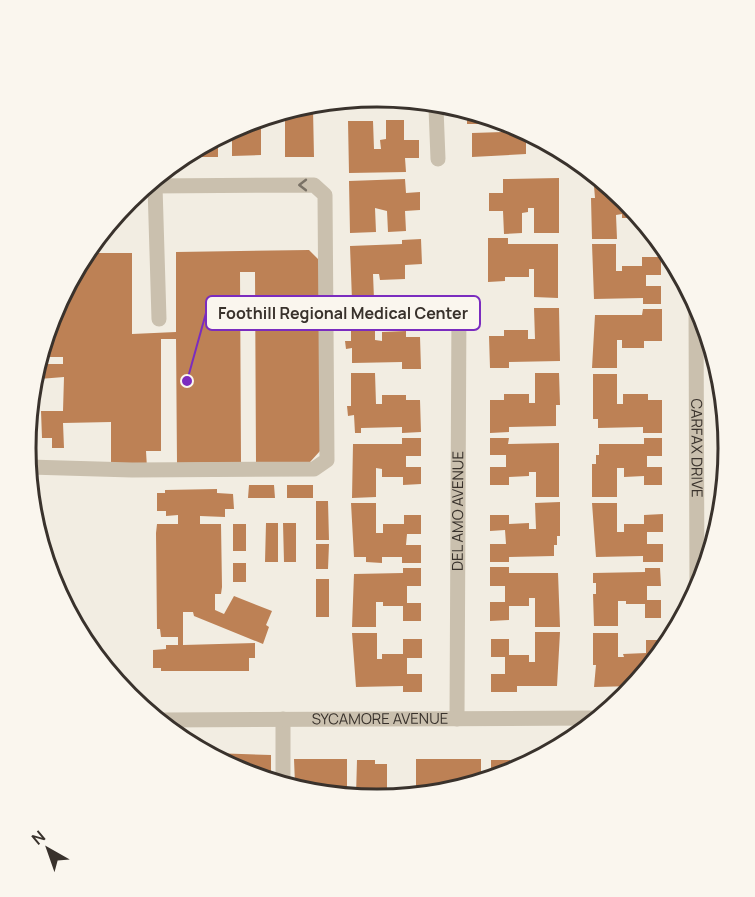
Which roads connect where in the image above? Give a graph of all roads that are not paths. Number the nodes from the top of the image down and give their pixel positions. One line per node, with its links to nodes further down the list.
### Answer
1 (436, 113): 2 (street)
2 (438, 159)
3 (160, 186): 8 (street, one-way to 3)
4 (152, 192): 6 (street)
5 (459, 304): 10 (street, DEL AMO AVENUE)
6 (159, 319)
7 (696, 326): 9 (street, CARFAX DRIVE)
8 (37, 467)
9 (697, 569)
10 (457, 718): 11 (street, SYCAMORE AVENUE); 12 (street, SYCAMORE AVENUE)
11 (586, 718)
12 (283, 719): 13 (street, SYCAMORE AVENUE); 14 (street)
13 (171, 720)
14 (283, 776)

